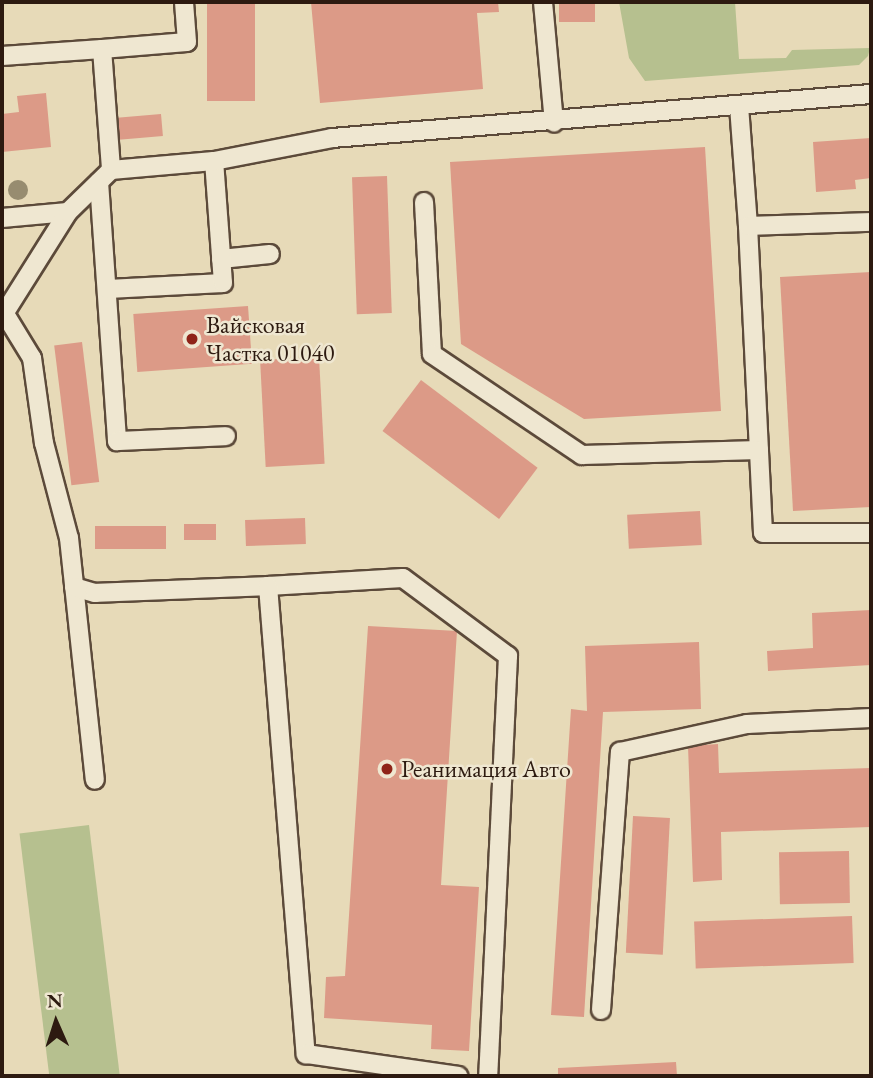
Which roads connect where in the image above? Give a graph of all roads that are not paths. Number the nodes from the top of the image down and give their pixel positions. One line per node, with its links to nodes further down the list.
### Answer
1 (184, 2): 3 (lane)
2 (543, 2): 7 (lane)
3 (102, 49): 4 (lane); 9 (lane)
4 (2, 56)
5 (871, 94): 6 (lane)
6 (739, 106): 7 (lane); 14 (lane)
7 (554, 122): 8 (lane)
8 (214, 161): 9 (lane); 16 (lane)
9 (105, 176): 11 (lane); 17 (lane)
10 (425, 202): 20 (lane)
11 (68, 212): 12 (lane); 18 (lane)
12 (2, 218)
13 (871, 222): 14 (lane)
14 (748, 226): 20 (lane)
15 (270, 254): 16 (lane)
16 (221, 259): 17 (lane)
17 (108, 289): 19 (lane)
18 (3, 315): 23 (lane)
19 (226, 436)
20 (759, 450): 21 (lane)
21 (871, 533)
22 (268, 586): 23 (lane); 27 (lane); 28 (lane)
23 (74, 587): 25 (lane)
24 (871, 718): 26 (lane)
25 (95, 780)
26 (601, 1010)
27 (458, 1076)
28 (488, 1076)

